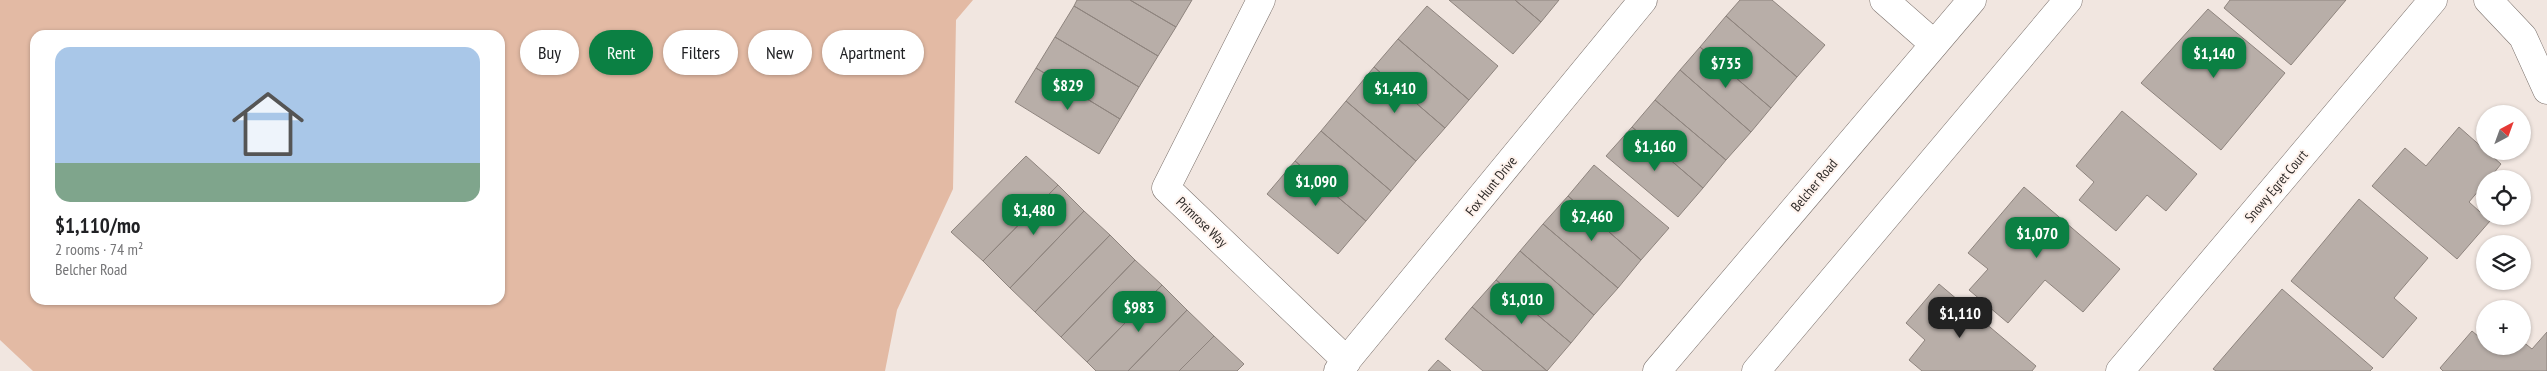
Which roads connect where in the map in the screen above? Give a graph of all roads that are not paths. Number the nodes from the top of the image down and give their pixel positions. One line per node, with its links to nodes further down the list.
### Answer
1 (1261, 0): 10 (street, Primrose Way)
2 (1643, 0): 10 (street, Fox Hunt Drive)
3 (1884, 0): 8 (street)
4 (1972, 0): 8 (street, Belcher Road)
5 (2068, 0): 12 (street)
6 (2433, 0): 13 (street, Snowy Egret Court)
7 (2488, 0): 9 (street)
8 (1934, 44): 11 (street, Belcher Road)
9 (2547, 90)
10 (1342, 366)
11 (1657, 371)
12 (1756, 371)
13 (2120, 371)

